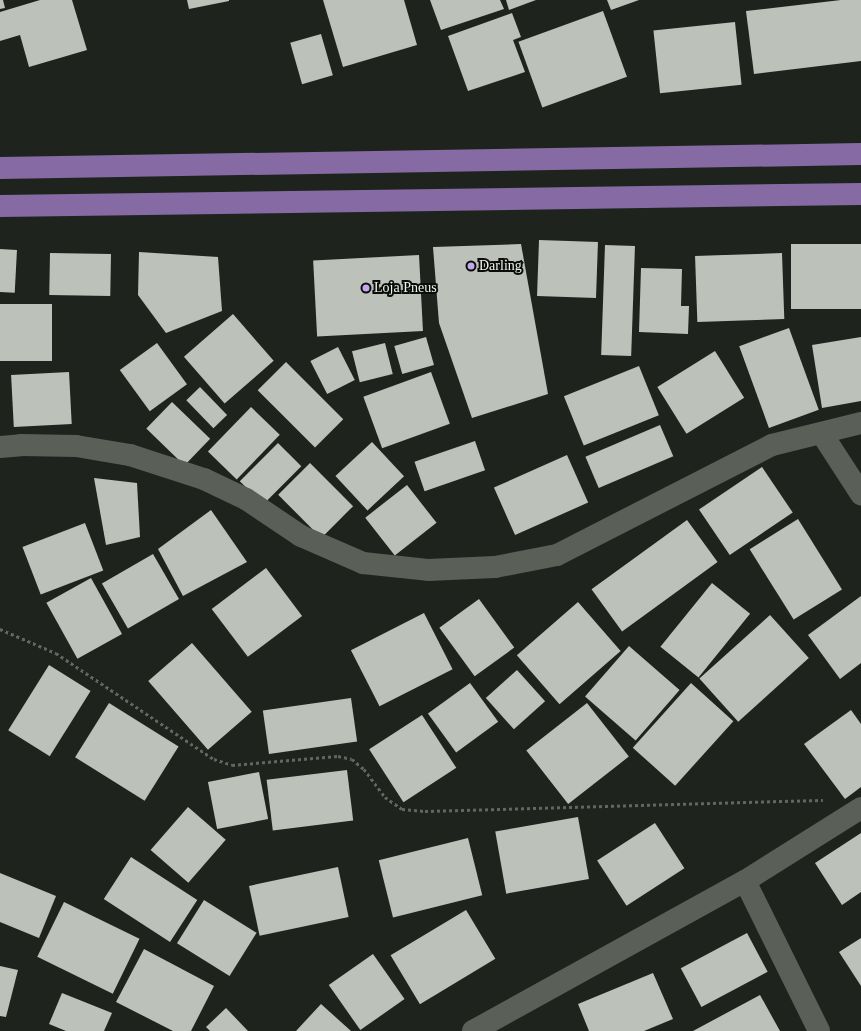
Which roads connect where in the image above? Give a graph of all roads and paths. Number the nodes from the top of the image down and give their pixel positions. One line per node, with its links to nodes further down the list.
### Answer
1 (861, 154): 2 (main road)
2 (0, 168)
3 (861, 194): 4 (main road)
4 (0, 206)
5 (861, 423): 6 (street)
6 (822, 434): 7 (street); 8 (street)
7 (0, 447)
8 (861, 494)
9 (0, 629): 10 (path)
10 (829, 800)
11 (861, 808): 12 (street)
12 (745, 881): 13 (street); 14 (street)
13 (473, 1031)
14 (819, 1031)

